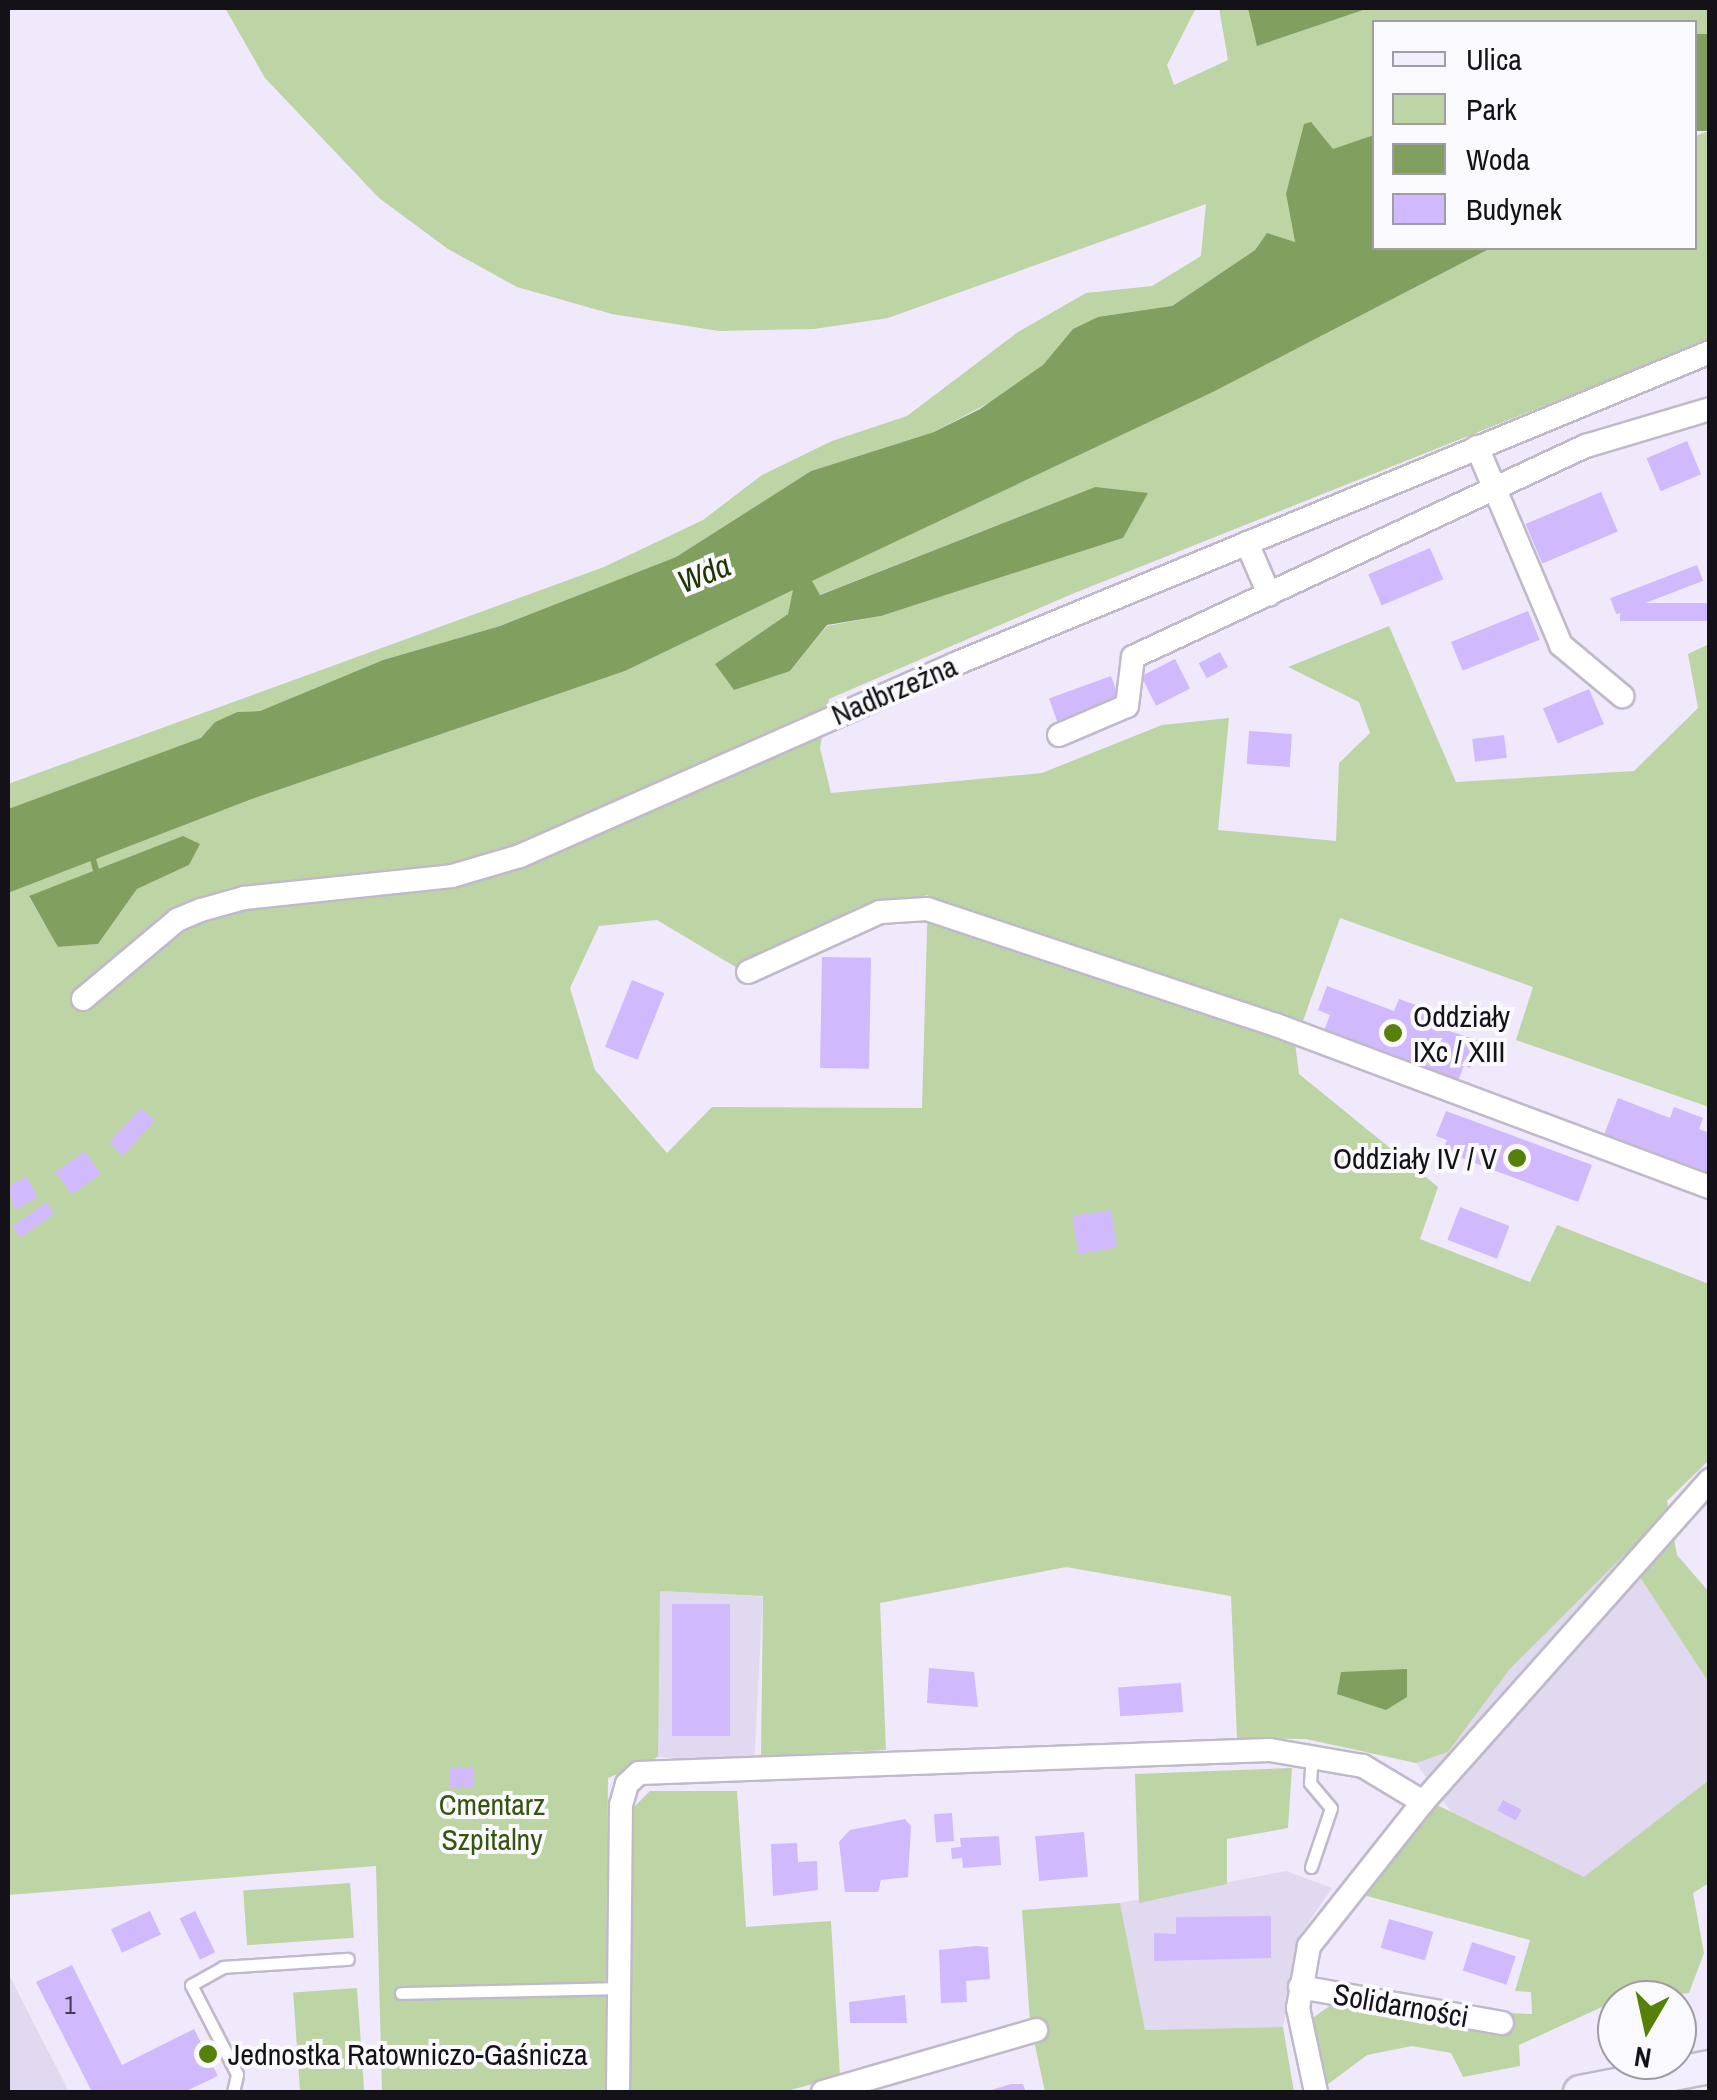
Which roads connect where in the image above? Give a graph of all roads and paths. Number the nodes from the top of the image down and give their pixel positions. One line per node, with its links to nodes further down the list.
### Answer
1 (1710, 352): 3 (street, Nadbrzeżna)
2 (1710, 409): 4 (street)
3 (1478, 447): 4 (street); 5 (street, Nadbrzeżna)
4 (1496, 488): 6 (street); 7 (street)
5 (1246, 543): 6 (street); 10 (street, Nadbrzeżna)
6 (1269, 594): 8 (street)
7 (1622, 696)
8 (1059, 735)
9 (748, 972): 11 (street)
10 (84, 999)
11 (1710, 1187)
12 (1710, 1480): 14 (street)
13 (1312, 1754): 14 (street); 15 (lane); 17 (street)
14 (1423, 1802): 18 (street)
15 (1310, 1867)
16 (348, 1959): 23 (lane)
17 (618, 1988): 19 (lane); 24 (street)
18 (1300, 1988): 20 (street, Solidarności); 26 (street)
19 (401, 1993)
20 (1502, 2022)
21 (1036, 2030): 25 (street)
22 (1710, 2067): 27 (street)
23 (234, 2092)
24 (618, 2092)
25 (823, 2092)
26 (1316, 2092)
27 (1580, 2092)

